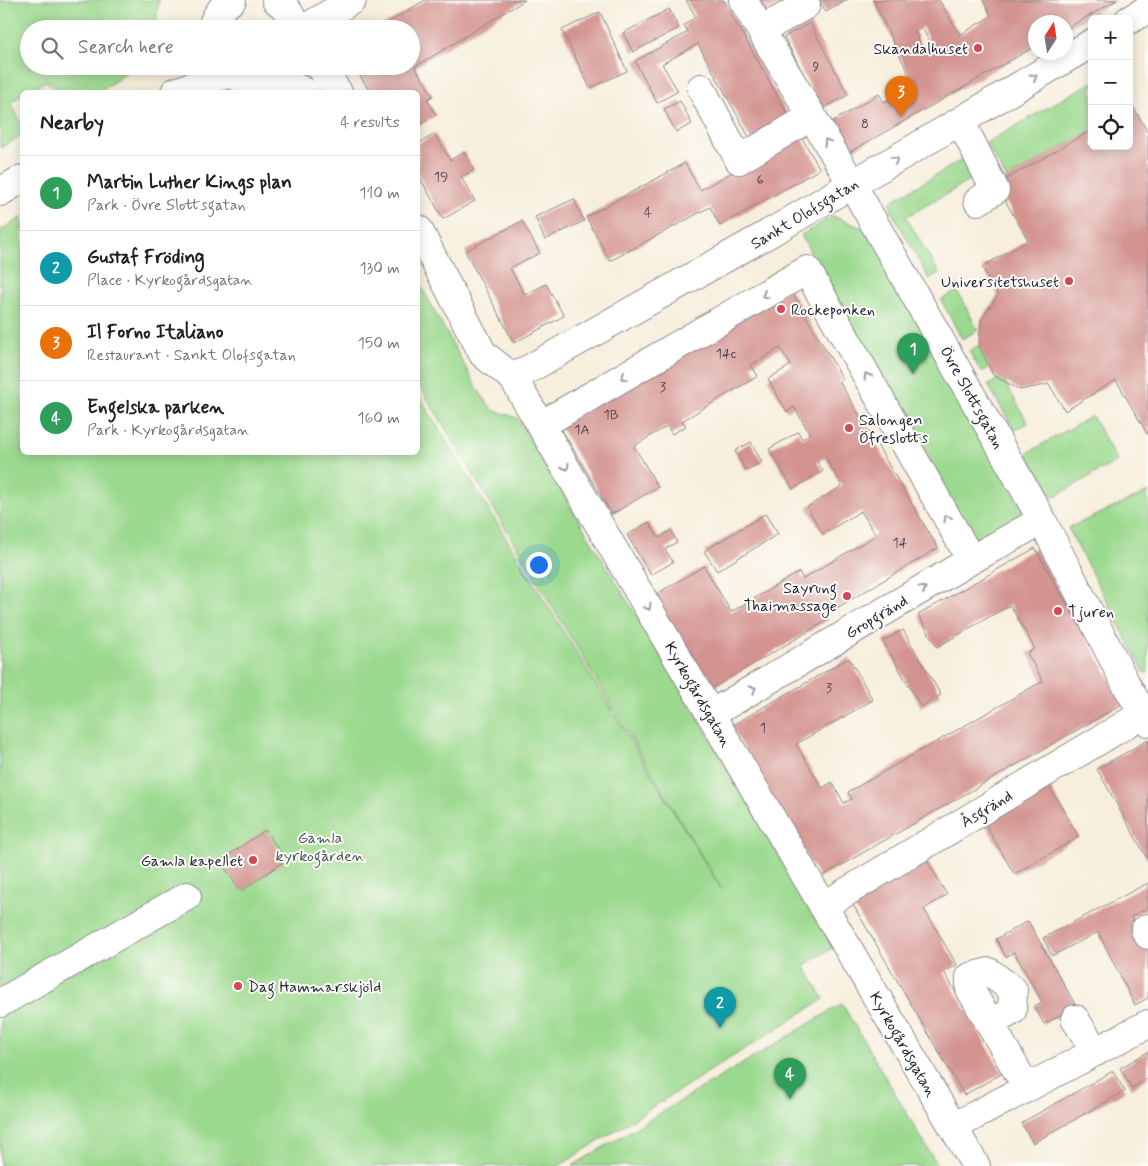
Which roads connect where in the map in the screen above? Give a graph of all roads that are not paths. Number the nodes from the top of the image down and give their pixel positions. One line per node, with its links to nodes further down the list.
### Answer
1 (232, 0): 7 (street)
2 (276, 0): 9 (street)
3 (352, 0): 10 (street)
4 (743, 0): 11 (street, Övre Slottsgatan)
5 (806, 5): 11 (street)
6 (1148, 9): 8 (street)
7 (211, 16)
8 (1133, 18)
9 (294, 20)
10 (319, 20)
11 (761, 30): 24 (street, Övre Slottsgatan)
12 (1088, 45): 25 (street, Sankt Olofsgatan, one-way to 12)
13 (177, 75): 20 (street)
14 (213, 75): 21 (street)
15 (234, 75): 16 (street)
16 (270, 75)
17 (283, 75): 22 (street)
18 (326, 75): 23 (street)
19 (701, 88): 24 (street)
20 (163, 90)
21 (180, 90)
22 (301, 90)
23 (337, 90)
24 (812, 116): 27 (street, Övre Slottsgatan, one-way to 24)
25 (960, 122): 27 (street, Sankt Olofsgatan, one-way to 25); 29 (street)
26 (20, 180): 28 (street)
27 (852, 184): 31 (street, Sankt Olofsgatan); 33 (street, Övre Slottsgatan)
28 (0, 192)
29 (978, 201)
30 (420, 233): 31 (street, Kyrkogårdsgatan)
31 (513, 378): 32 (street, Kyrkogårdsgatan)
32 (541, 425): 34 (street, one-way to 32); 35 (street, Kyrkogårdsgatan, one-way to 35)
33 (1042, 520): 34 (street, Gropgränd); 36 (street, Övre Slottsgatan)
34 (971, 560): 35 (street, Gropgränd, one-way to 34)
35 (711, 714): 38 (street, Kyrkogårdsgatan)
36 (1146, 715): 38 (street, Åsgränd)
37 (186, 896): 41 (street)
38 (823, 906): 47 (street, Kyrkogårdsgatan)
39 (1148, 928): 40 (street)
40 (1148, 935)
41 (0, 1003)
42 (1075, 1019): 45 (street)
43 (990, 1023): 46 (street)
44 (1148, 1024): 45 (street)
45 (1096, 1052): 46 (street)
46 (1027, 1088): 47 (street)
47 (953, 1127): 48 (street, Kyrkogårdsgatan)
48 (976, 1166)

